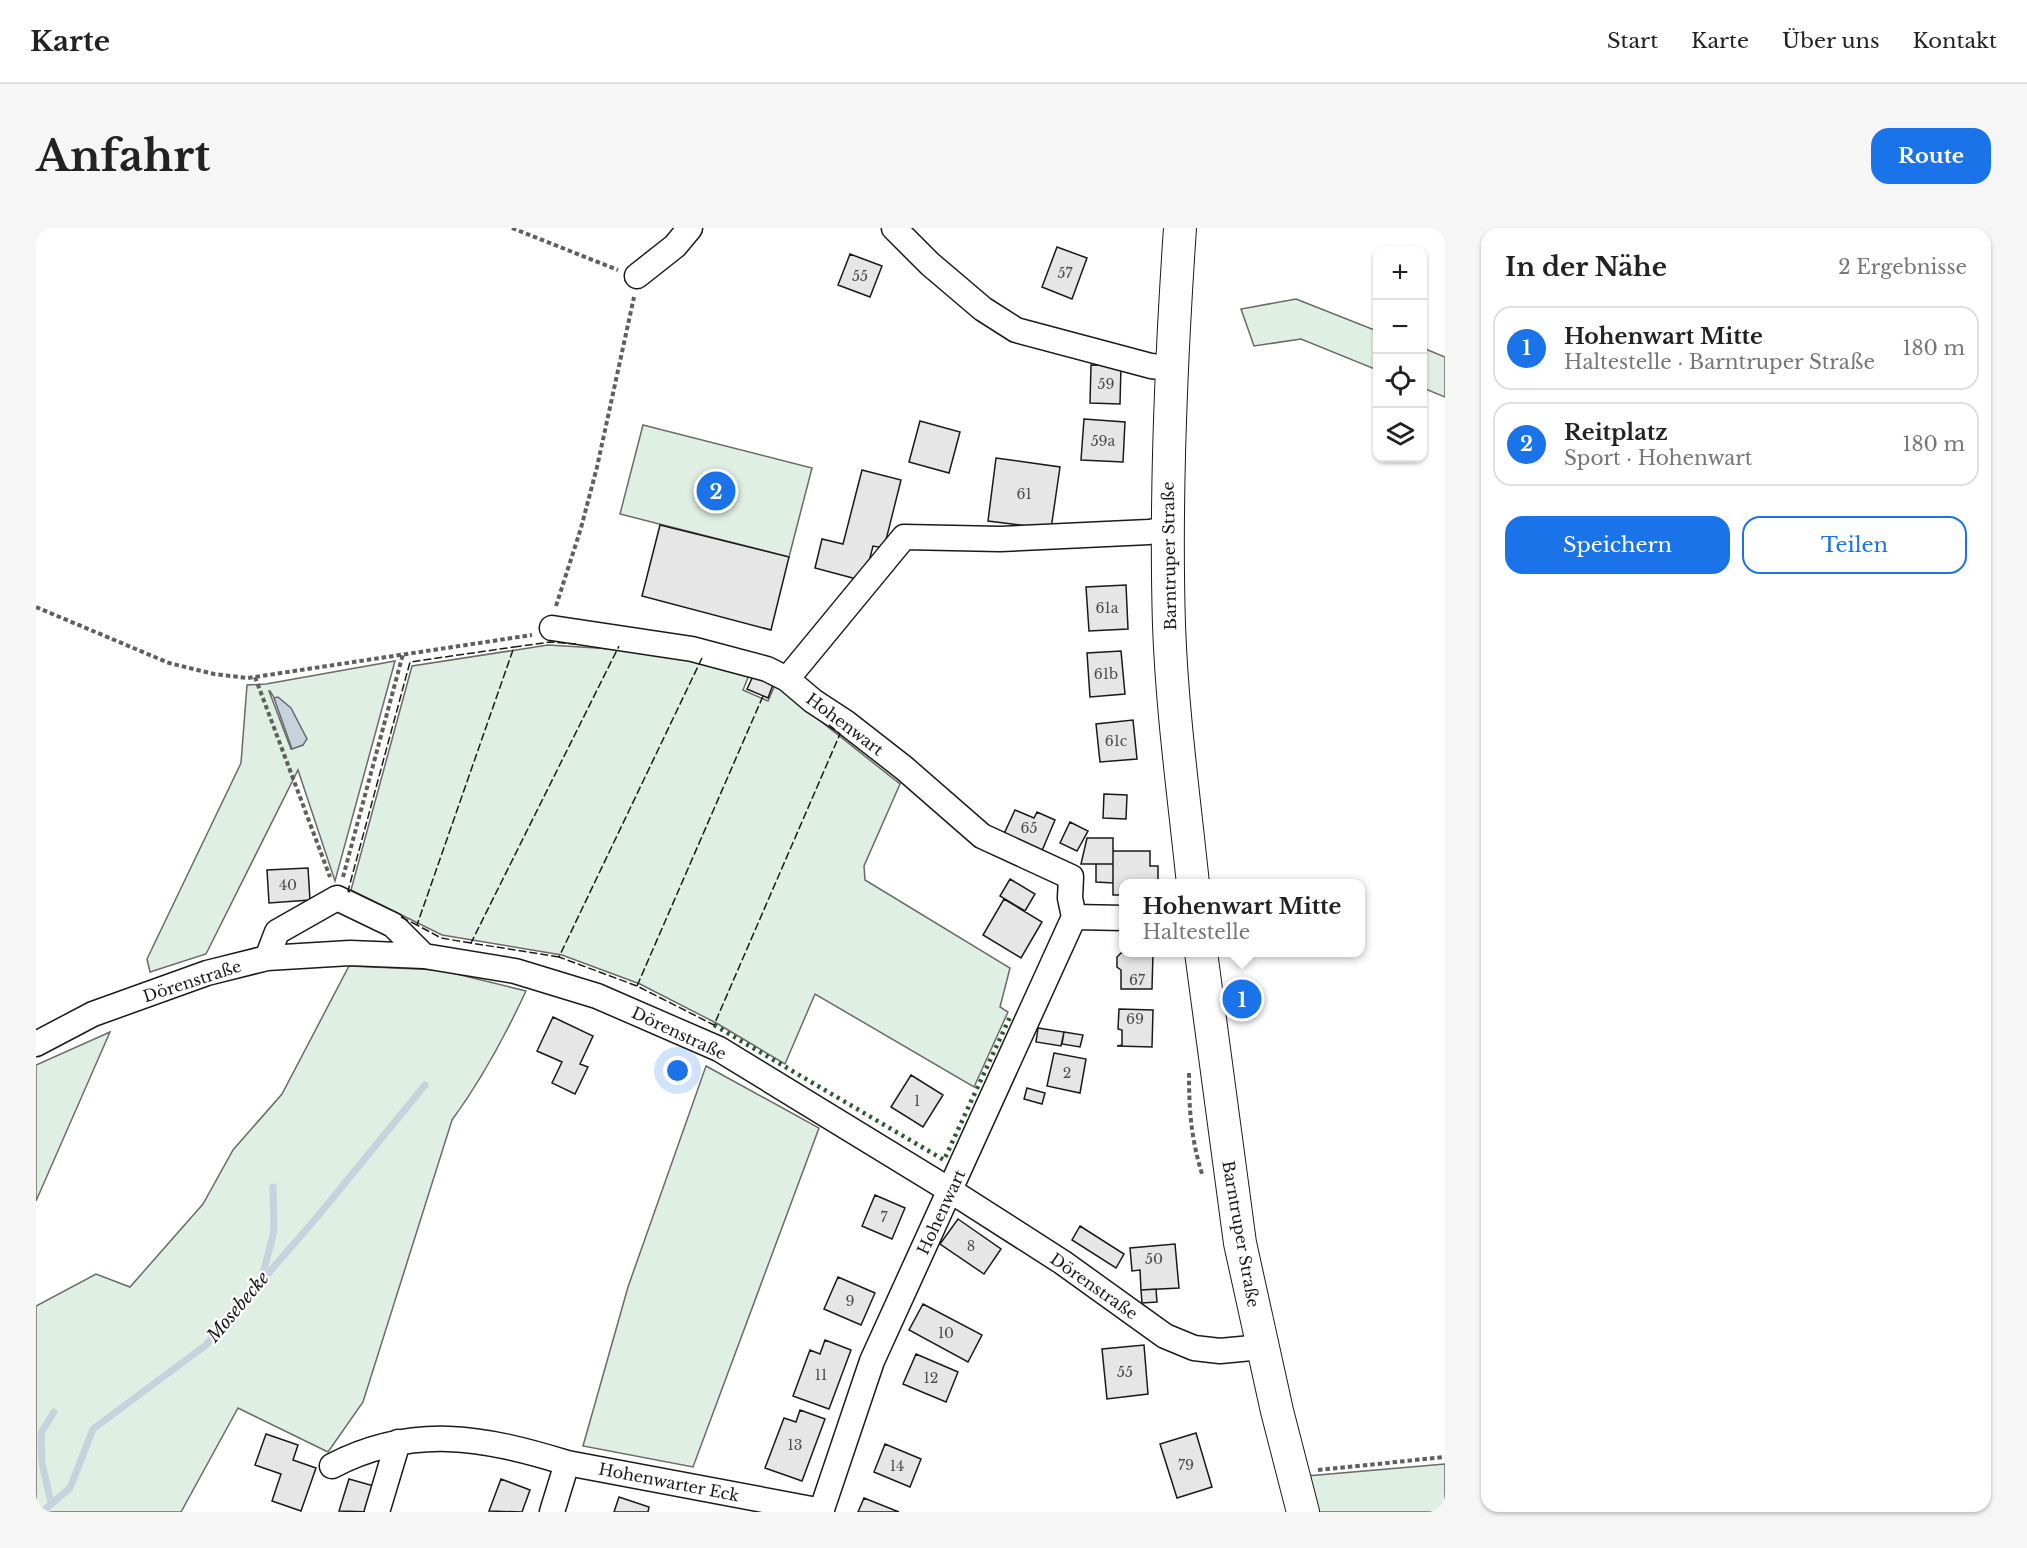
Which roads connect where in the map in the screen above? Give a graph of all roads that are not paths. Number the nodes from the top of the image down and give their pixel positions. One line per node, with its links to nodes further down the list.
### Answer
1 (690, 228): 4 (street)
2 (894, 228): 5 (street)
3 (1180, 228): 5 (main road, Barntruper Straße)
4 (637, 276)
5 (1170, 368): 6 (main road, Barntruper Straße)
6 (1167, 529): 8 (street); 9 (main road, Barntruper Straße)
7 (552, 628): 8 (street, Hohenwart)
8 (787, 679): 10 (street, Hohenwart)
9 (1192, 879)
10 (1074, 917): 11 (street); 16 (street, Hohenwart)
11 (1119, 918)
12 (424, 956): 14 (street, Dörenstraße); 14 (street); 16 (street, Dörenstraße)
13 (1202, 957): 17 (main road, Barntruper Straße)
14 (267, 958): 15 (street, Dörenstraße)
15 (36, 1044)
16 (951, 1191): 17 (street, Dörenstraße); 23 (street, Hohenwart)
17 (1262, 1347): 24 (main road, Barntruper Straße)
18 (398, 1442): 19 (street, Hohenwarter Eck); 20 (street, Hohenwarter Eck); 21 (street)
19 (567, 1463): 22 (street); 23 (street, Hohenwarter Eck)
20 (332, 1466)
21 (377, 1512)
22 (552, 1512)
23 (821, 1512)
24 (1303, 1512)

